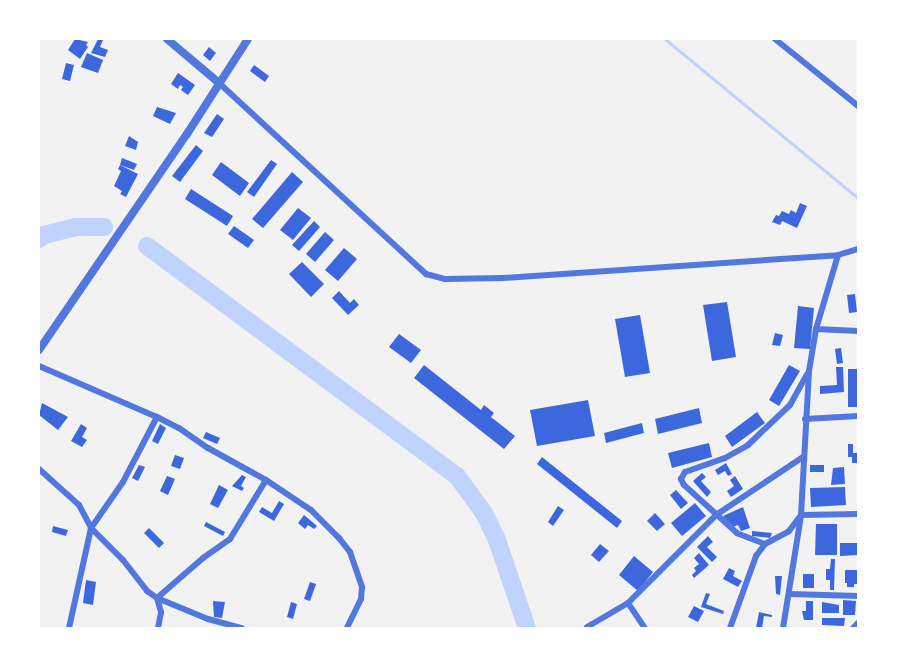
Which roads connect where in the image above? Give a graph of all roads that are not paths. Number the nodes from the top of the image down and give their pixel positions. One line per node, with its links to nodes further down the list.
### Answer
1 (167, 39): 4 (street)
2 (248, 39): 4 (street)
3 (775, 39): 5 (street)
4 (219, 84): 7 (street); 10 (street)
5 (858, 106)
6 (858, 249): 7 (street)
7 (838, 255): 8 (street)
8 (816, 329): 9 (street); 12 (street)
9 (858, 330)
10 (39, 350)
11 (39, 366): 14 (street)
12 (809, 371): 15 (street); 20 (street)
13 (858, 416): 15 (street)
14 (158, 417): 18 (street); 22 (street)
15 (805, 419): 16 (street)
16 (803, 458): 20 (street); 21 (street)
17 (39, 469): 22 (street)
18 (266, 480): 26 (street); 34 (street)
19 (858, 514): 21 (street)
20 (716, 515): 23 (street); 27 (street)
21 (801, 515): 23 (street); 24 (street)
22 (91, 528): 26 (street); 31 (street)
23 (765, 544): 36 (street)
24 (790, 594): 25 (street); 37 (street)
25 (858, 596)
26 (158, 598): 29 (street); 32 (street)
27 (628, 603): 30 (street); 35 (street)
28 (858, 623): 38 (street)
29 (229, 627): 33 (street)
30 (587, 627)
31 (69, 628)
32 (158, 628)
33 (242, 628)
34 (346, 628)
35 (645, 628)
36 (730, 628)
37 (783, 628)
38 (853, 628)

